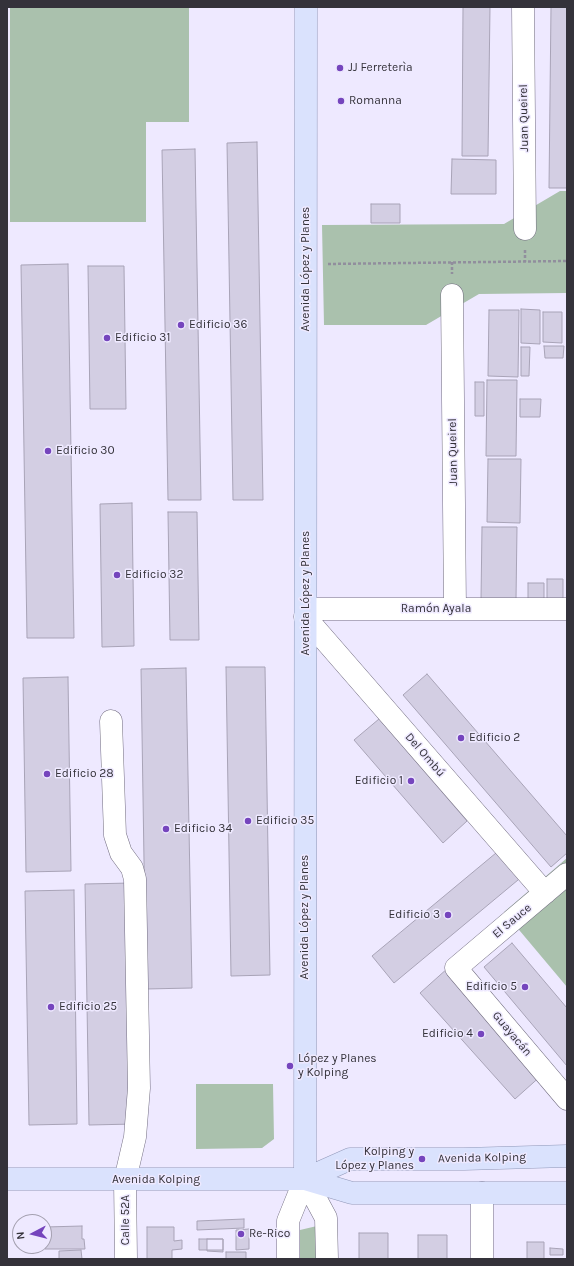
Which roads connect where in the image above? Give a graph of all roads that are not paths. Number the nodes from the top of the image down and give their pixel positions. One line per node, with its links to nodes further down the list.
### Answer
1 (306, 7): 7 (main road, Avenida López y Planes)
2 (523, 7): 3 (street, Juan Queirel)
3 (525, 229)
4 (452, 295): 5 (street, Juan Queirel)
5 (455, 609): 6 (street, Ramón Ayala); 7 (street, Ramón Ayala)
6 (567, 609)
7 (306, 613): 10 (street, Del Ombú); 15 (main road, Avenida López y Planes)
8 (111, 721): 16 (street, Calle 52A)
9 (567, 874): 10 (street, El Sauce)
10 (545, 893): 11 (street, El Sauce)
11 (456, 968): 12 (street, Guayacán)
12 (567, 1099)
13 (567, 1156): 15 (main road, Avenida Kolping)
14 (7, 1179): 16 (main road, Avenida Kolping)
15 (305, 1179): 16 (main road, Avenida Kolping); 17 (main road, Avenida Kolping); 20 (street, Avenida López y Planes); 21 (street, Avenida López y Planes)
16 (125, 1180): 19 (street, Calle 52A)
17 (482, 1193): 18 (main road, Avenida Kolping); 22 (street)
18 (567, 1193)
19 (126, 1259)
20 (288, 1259)
21 (327, 1259)
22 (482, 1259)

